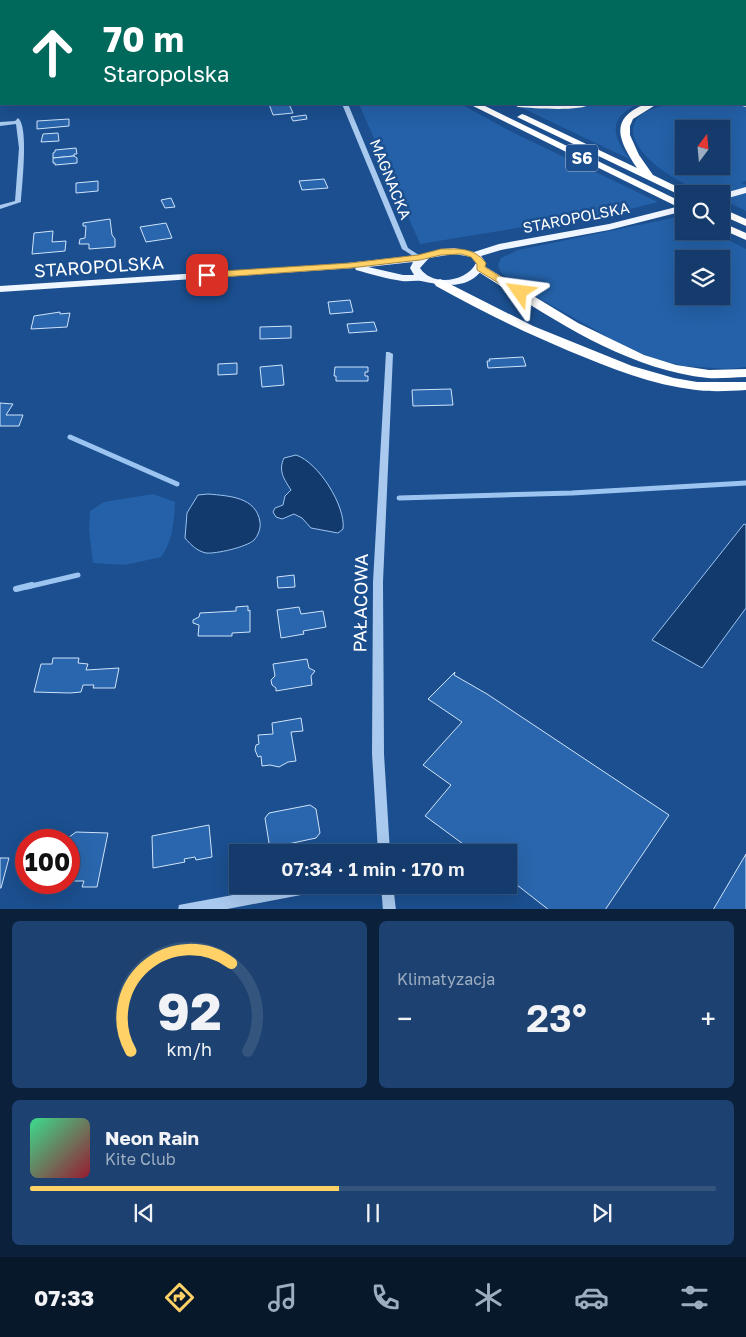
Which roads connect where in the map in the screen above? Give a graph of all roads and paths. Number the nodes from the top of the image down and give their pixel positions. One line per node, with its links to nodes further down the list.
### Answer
1 (346, 105): 21 (street, MAGNACKA)
2 (476, 105): 13 (highway, S6)
3 (498, 105): 9 (highway, S6)
4 (538, 105): 5 (highway)
5 (572, 105)
6 (650, 105): 9 (highway)
7 (19, 121): 8 (street); 14 (street)
8 (0, 124)
9 (649, 177): 10 (highway, S6)
10 (675, 190)
11 (746, 190): 12 (main road)
12 (730, 194)
13 (675, 204)
14 (0, 207)
15 (675, 210): 20 (main road, STAROPOLSKA)
16 (730, 215): 17 (highway)
17 (746, 223)
18 (730, 229): 19 (highway)
19 (746, 237)
20 (474, 255): 21 (main road, STAROPOLSKA); 23 (main road)
21 (420, 258): 22 (main road, STAROPOLSKA); 24 (main road)
22 (350, 266): 24 (main road, STAROPOLSKA); 26 (main road, STAROPOLSKA)
23 (480, 268): 25 (main road); 28 (highway)
24 (422, 278): 25 (main road, STAROPOLSKA)
25 (440, 283): 29 (highway)
26 (0, 289)
27 (389, 354): 30 (street, PAŁACOWA)
28 (746, 373)
29 (746, 386)
30 (384, 844)
31 (272, 894): 33 (street)
32 (388, 894): 34 (street)
33 (190, 909)
34 (390, 909)

